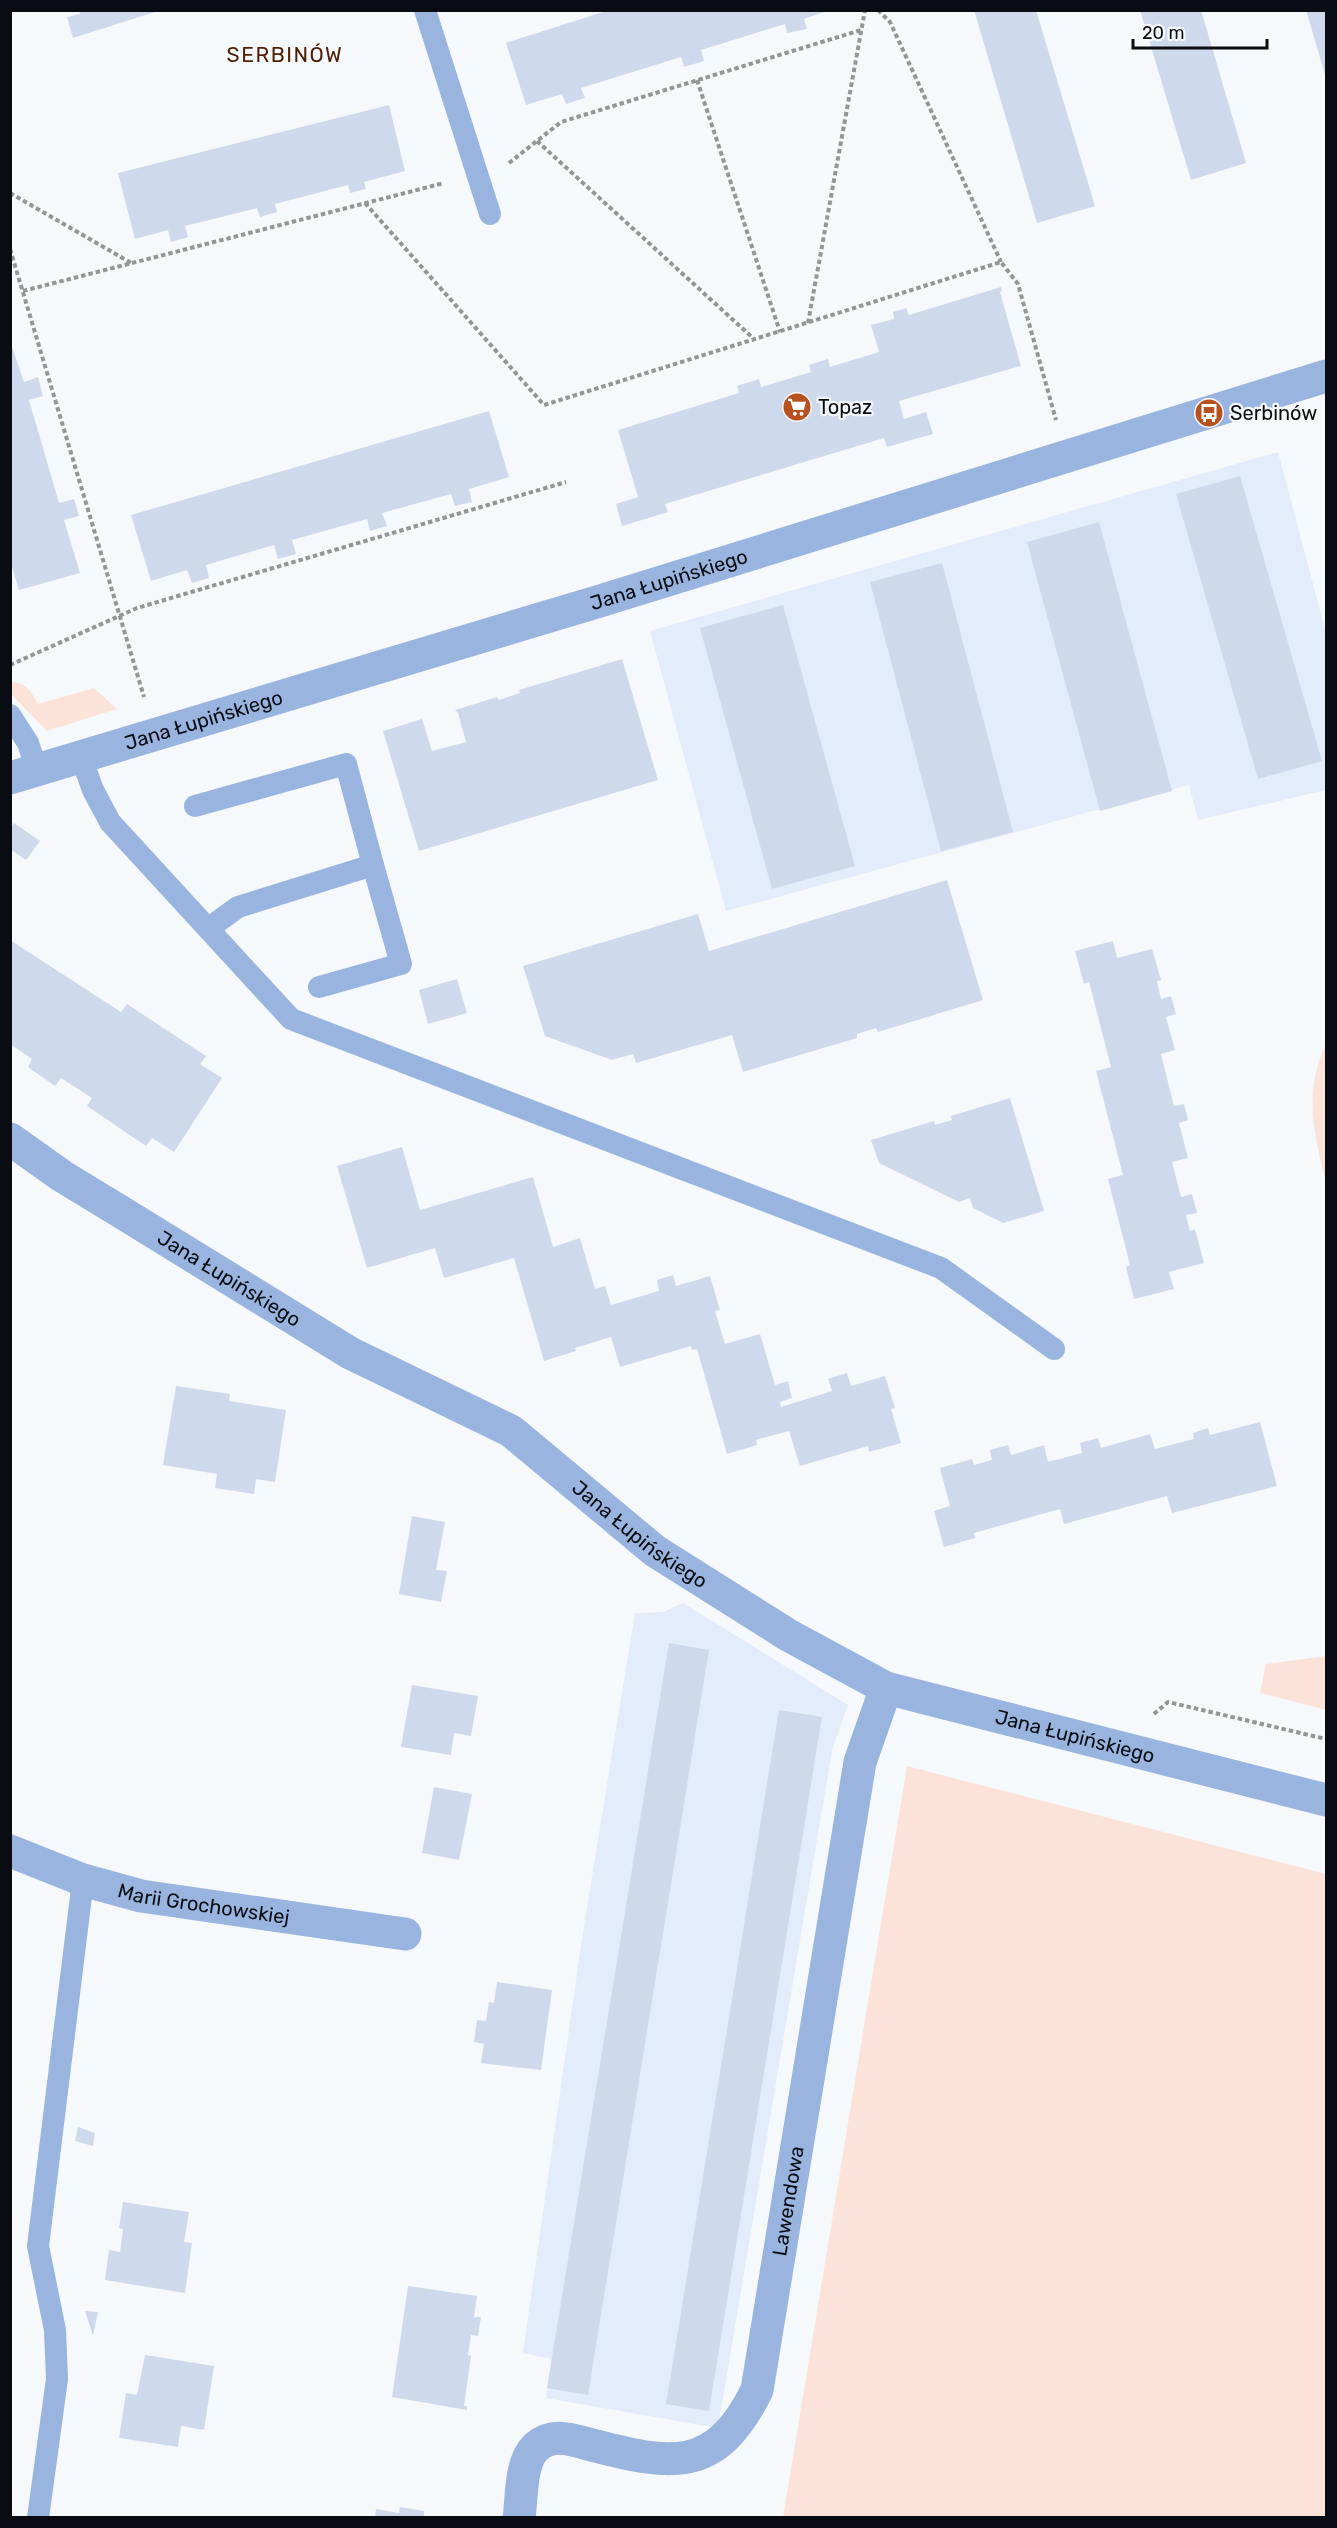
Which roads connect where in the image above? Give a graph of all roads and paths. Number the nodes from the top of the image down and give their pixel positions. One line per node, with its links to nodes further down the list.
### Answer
1 (425, 10): 8 (lane)
2 (865, 10): 4 (path)
3 (878, 10): 13 (path)
4 (861, 30): 5 (path); 16 (path)
5 (697, 80): 6 (path); 17 (path)
6 (537, 141): 8 (path); 18 (path)
7 (453, 180): 10 (path)
8 (481, 185): 11 (lane)
9 (10, 193): 14 (path)
10 (365, 203): 14 (path); 18 (path)
11 (490, 214)
12 (10, 249): 15 (path)
13 (1001, 262): 16 (path); 20 (path)
14 (131, 264): 15 (path)
15 (23, 291): 22 (path)
16 (808, 323): 17 (path)
17 (780, 332): 18 (path)
18 (754, 340)
19 (1326, 376): 26 (street, Jana Łupińskiego)
20 (1058, 429)
21 (566, 482): 22 (path)
22 (120, 616): 23 (path); 24 (path)
23 (10, 665)
24 (147, 708)
25 (10, 715): 27 (lane)
26 (81, 758): 27 (street, Jana Łupińskiego); 30 (lane)
27 (24, 774)
28 (195, 806): 29 (lane)
29 (373, 865): 30 (lane); 31 (lane)
30 (209, 928): 33 (lane)
31 (319, 987)
32 (10, 1139): 34 (street, Jana Łupińskiego)
33 (1054, 1349)
34 (886, 1688): 35 (street, Jana Łupińskiego); 40 (street, Lawendowa)
35 (1326, 1800)
36 (10, 1851): 37 (street, Marii Grochowskiej)
37 (83, 1880): 38 (street, Marii Grochowskiej); 39 (lane)
38 (405, 1934)
39 (38, 2517)
40 (519, 2517)

